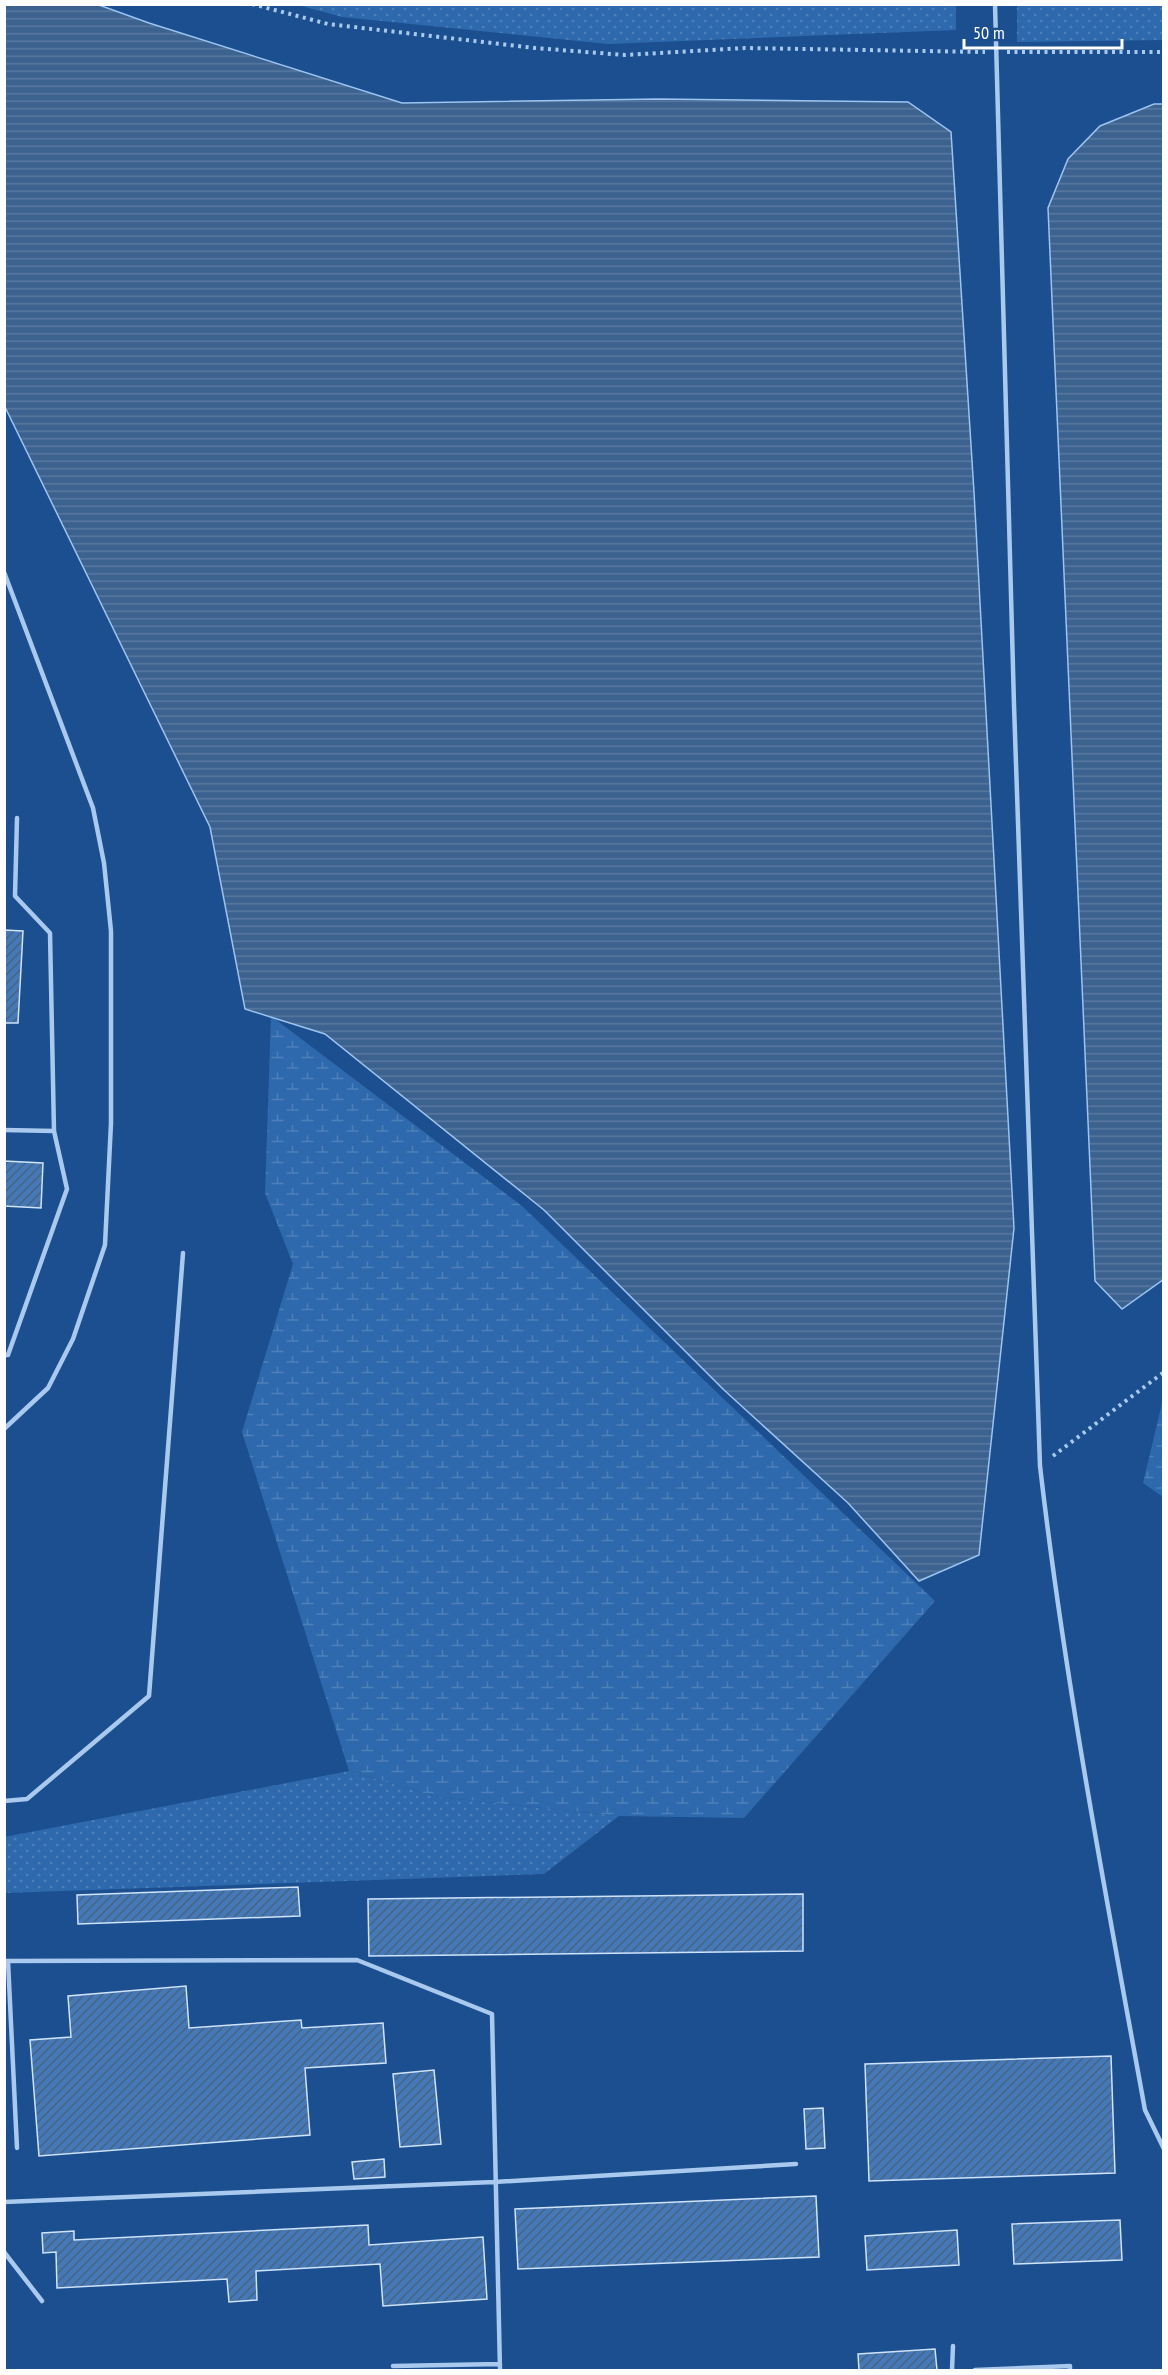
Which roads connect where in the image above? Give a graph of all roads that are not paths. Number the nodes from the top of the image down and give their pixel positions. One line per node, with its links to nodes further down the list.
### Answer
1 (994, 4): 12 (lane)
2 (4, 572): 8 (lane)
3 (17, 818): 5 (lane)
4 (4, 1130): 5 (lane)
5 (54, 1131): 7 (lane)
6 (183, 1253): 9 (lane)
7 (4, 1355)
8 (4, 1429)
9 (4, 1801)
10 (6, 1961): 11 (lane); 14 (lane)
11 (17, 2148)
12 (1164, 2149)
13 (796, 2164): 14 (lane)
14 (494, 2182): 15 (lane); 19 (lane)
15 (4, 2202)
16 (4, 2252): 17 (lane)
17 (42, 2301)
18 (952, 2346): 22 (lane)
19 (500, 2364): 20 (lane); 21 (lane)
20 (393, 2366)
21 (500, 2370)
22 (952, 2370)
23 (975, 2370): 24 (lane)
24 (1070, 2370)

